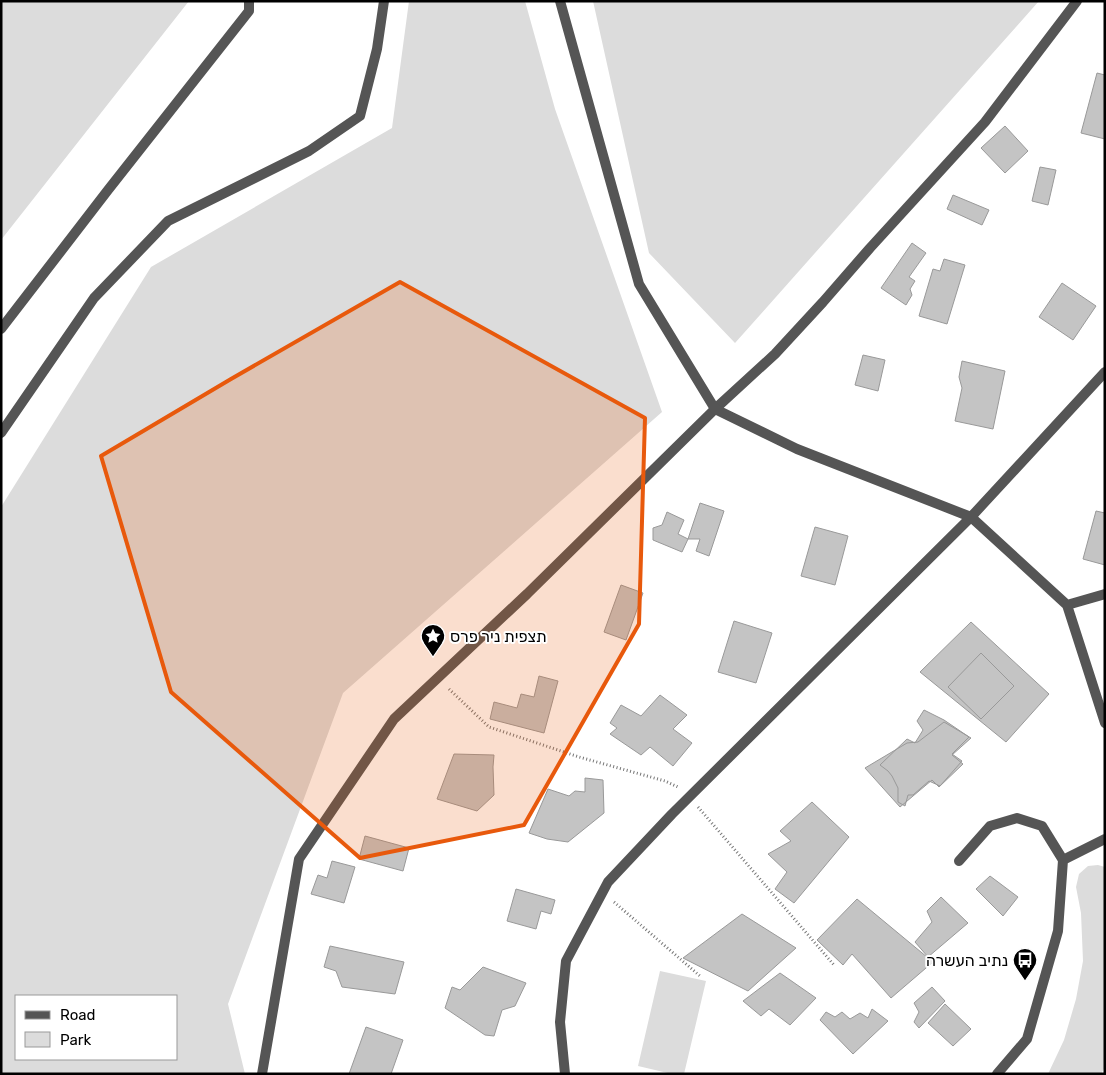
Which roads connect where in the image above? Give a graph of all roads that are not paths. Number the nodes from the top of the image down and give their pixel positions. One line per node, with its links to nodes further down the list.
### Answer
1 (249, 1): 5 (street)
2 (384, 1): 8 (street)
3 (560, 1): 7 (street)
4 (1076, 1): 7 (street)
5 (1, 329)
6 (1105, 372): 9 (street)
7 (715, 409): 9 (street); 16 (street)
8 (1, 433)
9 (971, 517): 11 (street); 17 (street)
10 (1105, 594): 11 (street)
11 (1067, 605): 12 (street)
12 (1105, 723)
13 (1105, 839): 14 (street)
14 (1063, 860): 15 (street); 18 (street)
15 (959, 861)
16 (262, 1074)
17 (565, 1074)
18 (997, 1074)

